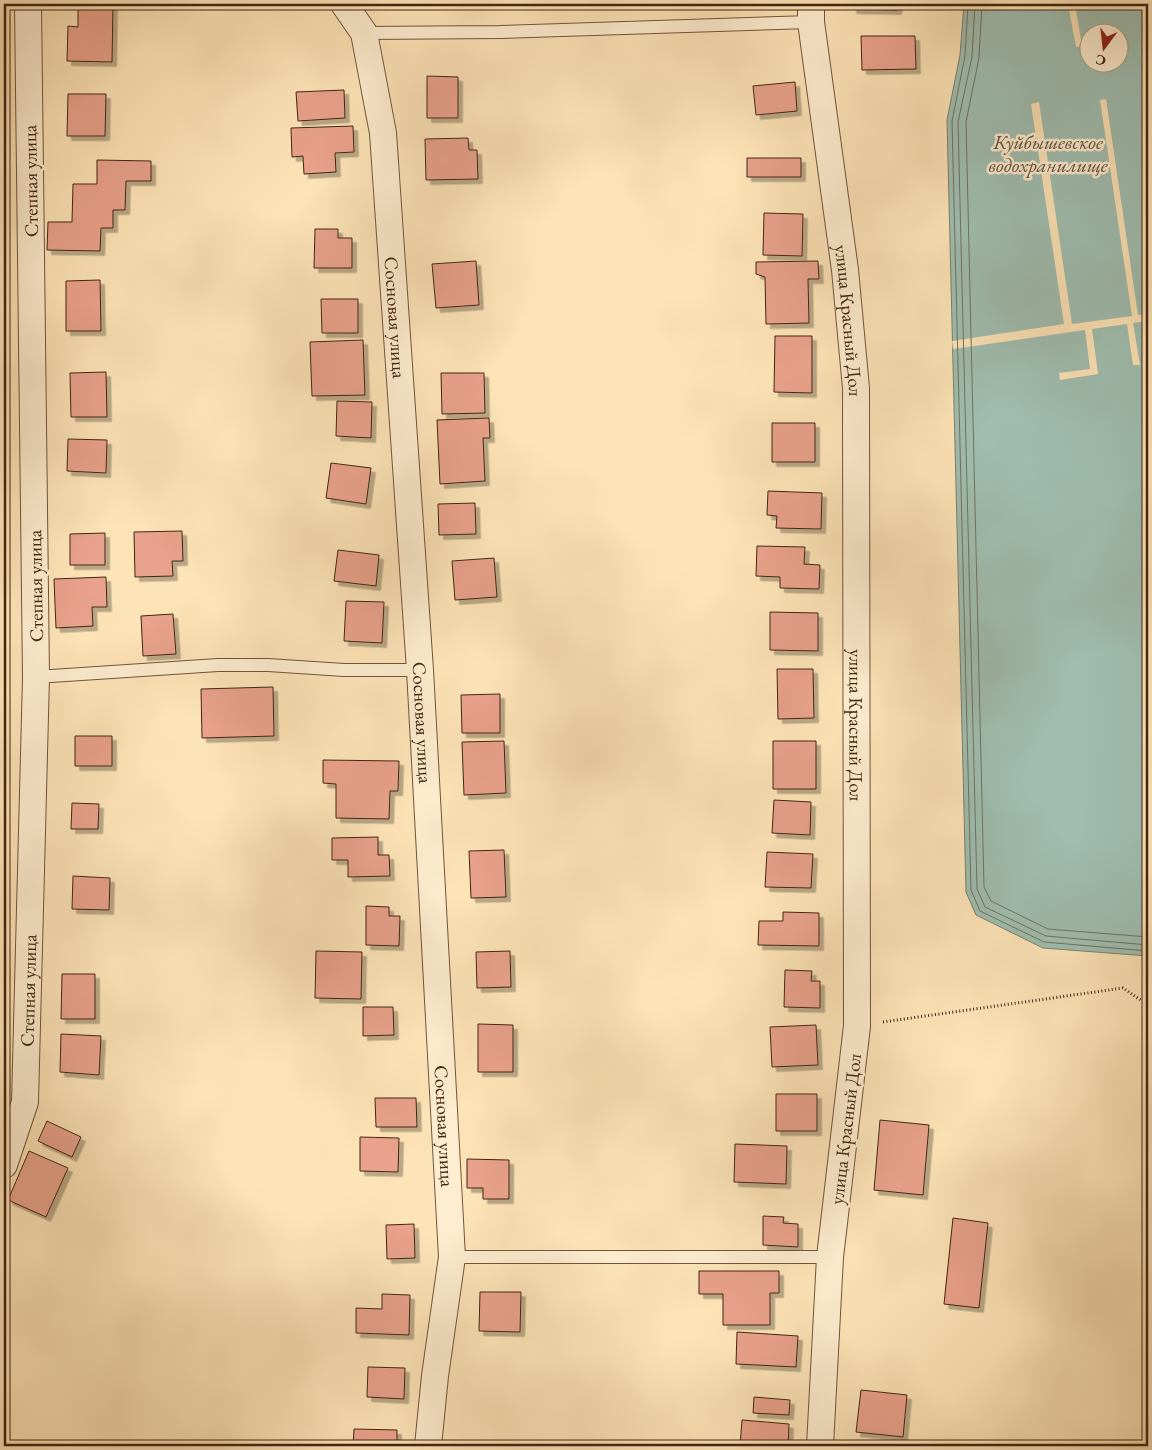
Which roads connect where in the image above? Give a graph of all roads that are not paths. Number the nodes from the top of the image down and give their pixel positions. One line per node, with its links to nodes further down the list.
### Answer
1 (28, 4): 6 (street, Степная улица)
2 (344, 4): 4 (street, Сосновая улица)
3 (811, 13): 4 (lane); 9 (street, улица Красный Дол)
4 (364, 33): 5 (street, Сосновая улица)
5 (420, 670): 6 (lane); 8 (street, Сосновая улица)
6 (36, 677): 7 (street, Степная улица)
7 (4, 1165)
8 (452, 1257): 9 (lane); 10 (street, Сосновая улица)
9 (830, 1257): 11 (street, улица Красный Дол)
10 (428, 1446)
11 (820, 1446)

